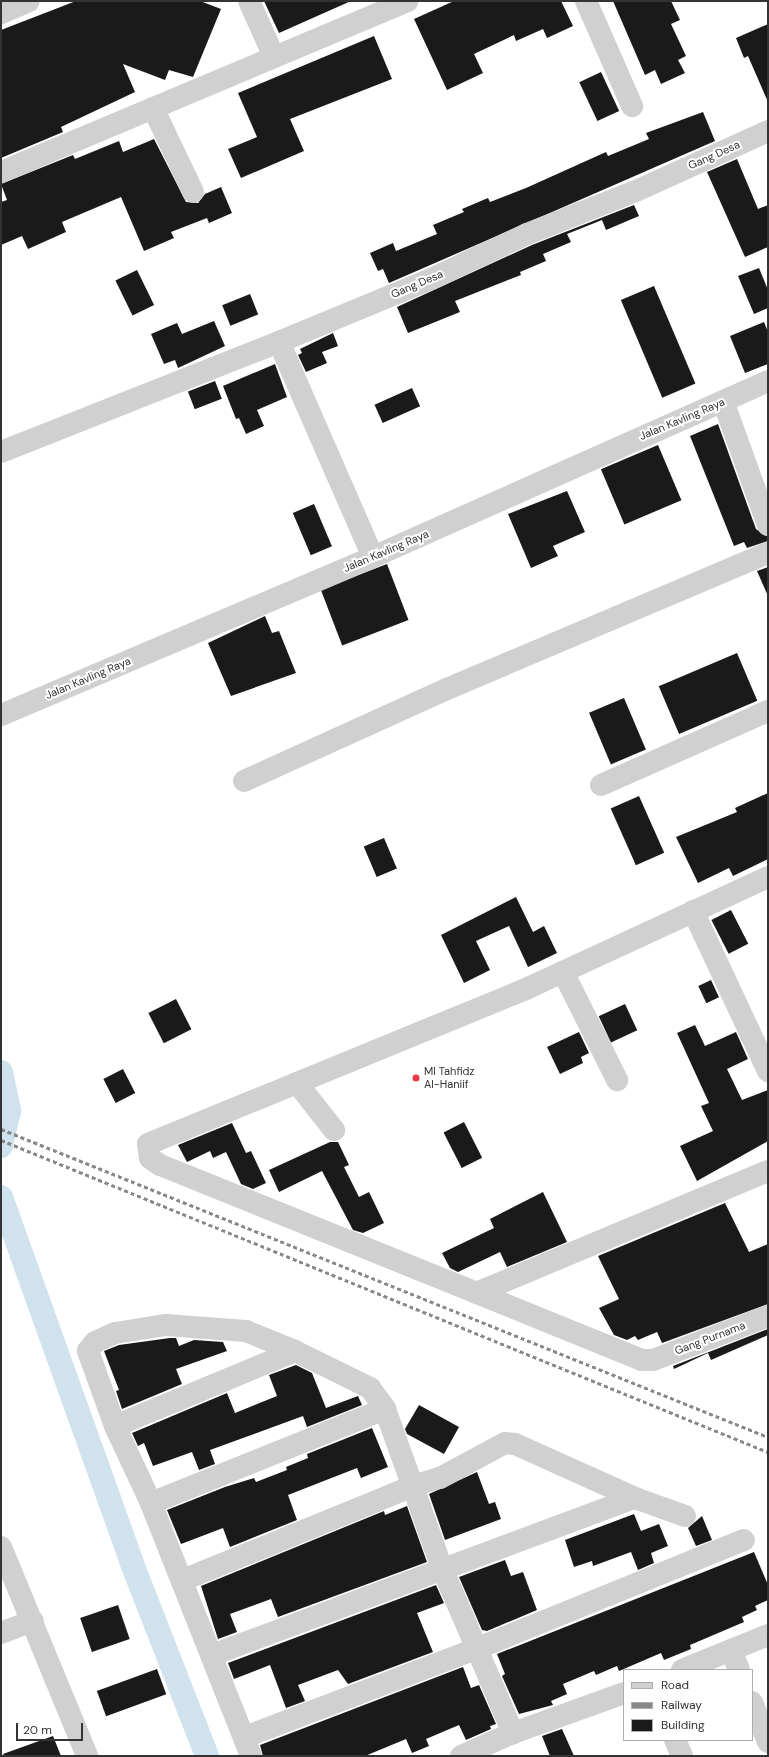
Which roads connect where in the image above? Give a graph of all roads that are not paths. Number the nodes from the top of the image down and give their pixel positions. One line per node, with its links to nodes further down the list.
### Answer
1 (29, 1): 5 (street)
2 (249, 1): 6 (street)
3 (406, 1): 6 (street)
4 (586, 1): 7 (street)
5 (1, 13)
6 (274, 57): 8 (street)
7 (632, 106)
8 (153, 108): 10 (street); 11 (street)
9 (768, 131): 12 (street, Gang Desa)
10 (1, 172)
11 (193, 192)
12 (279, 342): 15 (street, Gang Desa); 18 (street)
13 (768, 381): 14 (street, Jalan Kavling Raya)
14 (723, 401): 16 (street); 18 (street, Jalan Kavling Raya)
15 (1, 452)
16 (768, 525)
17 (768, 553): 21 (street)
18 (373, 557): 20 (street, Jalan Kavling Raya)
19 (768, 711): 22 (street)
20 (1, 716)
21 (244, 781)
22 (601, 785)
23 (768, 877): 24 (street)
24 (693, 911): 25 (street); 26 (street)
25 (563, 972): 27 (street); 28 (street)
26 (768, 1071)
27 (617, 1080)
28 (298, 1083): 29 (street); 31 (street)
29 (334, 1130)
30 (768, 1171): 31 (street)
31 (477, 1293): 32 (street, Gang Purnama)
32 (768, 1316)
33 (294, 1351): 34 (street); 35 (street); 35 (street)
34 (385, 1410): 36 (street); 38 (street)
35 (115, 1426): 38 (street)
36 (413, 1486): 37 (street); 42 (street); 43 (street)
37 (635, 1498): 39 (street); 42 (street)
38 (151, 1503): 43 (street)
39 (684, 1516)
40 (744, 1540): 47 (street)
41 (1, 1547): 44 (street)
42 (442, 1568): 47 (street); 49 (street)
43 (183, 1580): 49 (street)
44 (33, 1622): 45 (street); 58 (street)
45 (1, 1633)
46 (768, 1635): 48 (street)
47 (478, 1648): 54 (street); 57 (street)
48 (731, 1650): 50 (street); 51 (street)
49 (212, 1655): 57 (street)
50 (684, 1669)
51 (739, 1669)
52 (623, 1693): 54 (street)
53 (753, 1704): 56 (street)
54 (513, 1733): 59 (street)
55 (676, 1741): 60 (street)
56 (768, 1742)
57 (248, 1747)
58 (87, 1756)
59 (461, 1756)
60 (682, 1756)

